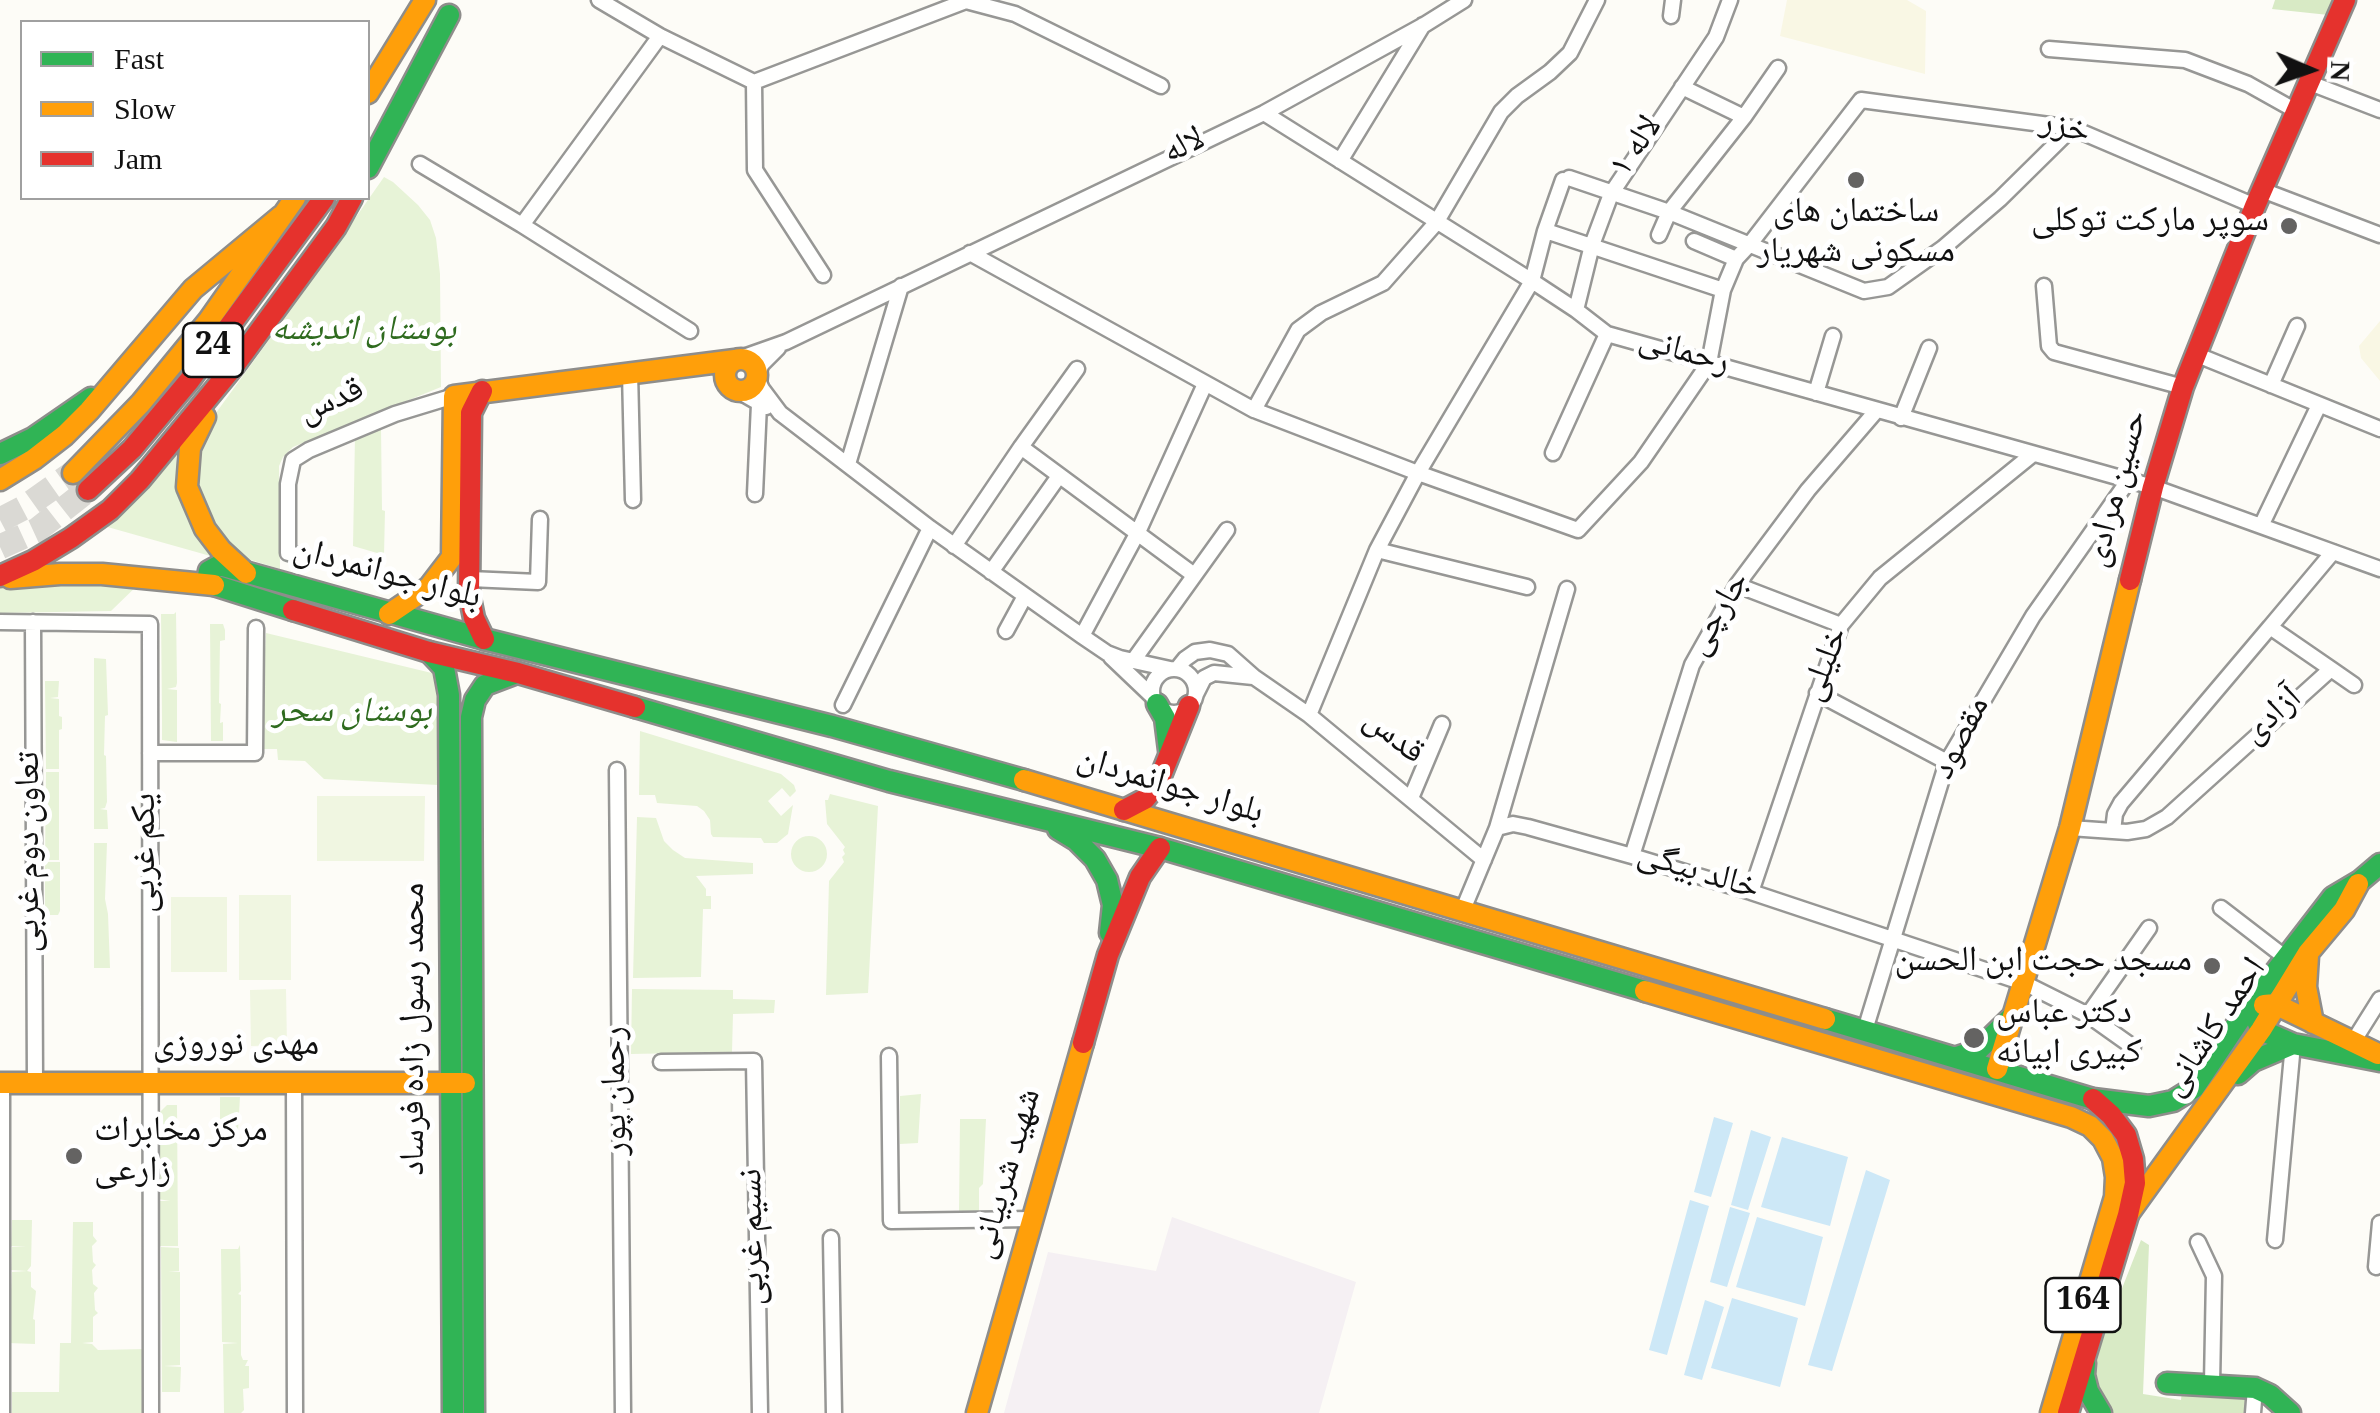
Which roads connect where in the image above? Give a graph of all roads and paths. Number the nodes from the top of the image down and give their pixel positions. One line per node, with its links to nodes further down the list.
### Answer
1 (425, 0): 18 (main road)
2 (599, 0): 11 (street)
3 (1464, 0): 10 (street, لاله)
4 (1596, 0): 35 (street)
5 (1673, 0): 9 (street)
6 (1730, 0): 17 (street, لاله ۱)
7 (2345, 0): 15 (main road, حسین مرادی)
8 (454, 7): 24 (main road); 26 (main road)
9 (1671, 16)
10 (1424, 25): 21 (street, لاله); 25 (street)
11 (660, 36): 14 (street); 36 (street)
12 (2048, 49): 20 (street)
13 (1778, 68): 22 (street)
14 (754, 82): 16 (street); 45 (street)
15 (2310, 83): 19 (street); 20 (main road, حسین مرادی)
16 (1160, 86)
17 (1682, 87): 22 (street); 28 (street, لاله ۱)
18 (370, 90)
19 (2380, 110)
20 (2298, 112): 29 (main road, حسین مرادی)
21 (1264, 113): 25 (street, رحمانی); 43 (street, لاله)
22 (1744, 117): 33 (street)
23 (2072, 128): 29 (street, خزر); 41 (street); 41 (street, خزر)
24 (370, 131)
25 (1340, 161): 35 (street, رحمانی)
26 (370, 164)
27 (420, 164): 36 (street)
28 (1611, 194): 33 (street); 42 (street, لاله ۱); 46 (street)
29 (2258, 198): 39 (street, خزر); 57 (main road, حسین مرادی)
30 (293, 200): 34 (main road, 24)
31 (323, 200): 91 (main road, 24)
32 (351, 200): 60 (main road)
33 (1669, 212): 38 (street); 41 (street)
34 (281, 216): 65 (main road); 85 (main road, 24)
35 (1436, 223): 46 (street, رحمانی); 75 (street)
36 (522, 224): 52 (street)
37 (1552, 233): 42 (street)
38 (1659, 235)
39 (2380, 235)
40 (1694, 241): 44 (street)
41 (1750, 244): 44 (street)
42 (1592, 245): 49 (street); 50 (street, لاله ۱)
43 (970, 254): 47 (street, لاله); 66 (street)
44 (1736, 259): 49 (street)
45 (822, 275)
46 (1532, 281): 50 (street, رحمانی); 86 (street)
47 (901, 286): 55 (street, لاله); 84 (street)
48 (2044, 286): 68 (street)
49 (1722, 290): 59 (street)
50 (1576, 310): 53 (street, رحمانی)
51 (2297, 326): 67 (street)
52 (690, 331)
53 (1607, 334): 59 (street, رحمانی); 82 (street)
54 (1832, 336): 71 (street)
55 (786, 342): 58 (street, لاله); 64 (street)
56 (1929, 348): 78 (street)
57 (2195, 354): 67 (street); 68 (main road, حسین مرادی)
58 (735, 360): 61 (main road, قدس); 64 (main road); 69 (main road)
59 (1709, 362): 71 (street, رحمانی); 86 (street)
60 (234, 366): 105 (main road); 108 (main road)
61 (685, 368): 63 (main road, قدس); 69 (main road)
62 (1077, 370): 80 (street)
63 (630, 372): 70 (main road, قدس); 93 (street)
64 (756, 376): 69 (main road); 77 (street)
65 (113, 382): 81 (main road); 88 (main road)
66 (1206, 384): 75 (street); 98 (street)
67 (2271, 386): 74 (street)
68 (2182, 387): 90 (main road, حسین مرادی)
69 (734, 388): 73 (street)
70 (482, 390): 72 (main road, قدس); 109 (main road)
71 (1816, 394): 76 (street, رحمانی)
72 (454, 396): 102 (street, قدس); 114 (main road)
73 (759, 404): 77 (street); 92 (street)
74 (2318, 405): 79 (street); 95 (street)
75 (1254, 410): 86 (street)
76 (1876, 410): 78 (street, رحمانی); 110 (street, جارچی)
77 (780, 413): 84 (street)
78 (1902, 418): 83 (street, رحمانی)
79 (2380, 429)
80 (1021, 447): 87 (street); 99 (street)
81 (0, 454)
82 (1552, 454)
83 (2033, 454): 89 (street, رحمانی); 117 (street, خلیلی)
84 (848, 464): 96 (street)
85 (73, 473)
86 (1418, 473): 100 (street)
87 (1059, 476): 98 (street); 104 (street)
88 (0, 480)
89 (2128, 481): 90 (street, رحمانی); 143 (street, مقصود)
90 (2153, 487): 95 (street, رحمانی); 153 (main road, حسین مرادی)
91 (88, 490)
92 (755, 494)
93 (632, 500)
94 (540, 519): 109 (street)
95 (2261, 526): 101 (street, رحمانی)
96 (930, 528): 99 (street); 136 (street)
97 (1226, 530): 107 (street)
98 (1138, 532): 107 (street); 121 (street)
99 (954, 546): 104 (street)
100 (1377, 550): 111 (street); 137 (street)
101 (2333, 552): 103 (street, رحمانی); 119 (street)
102 (302, 556)
103 (2379, 567)
104 (991, 572): 113 (street)
105 (246, 573): 106 (main road, بلوار جوانمردان); 114 (main road, بلوار جوانمردان)
106 (217, 575): 108 (main road); 123 (main road, بلوار جوانمردان)
107 (1194, 575): 125 (street)
108 (0, 577)
109 (470, 579): 122 (main road)
110 (1738, 584): 117 (street); 156 (street, جارچی)
111 (1527, 587)
112 (1567, 589): 152 (street)
113 (1025, 596): 120 (street); 121 (street)
114 (388, 614): 122 (main road, بلوار جوانمردان)
115 (0, 622): 116 (street)
116 (33, 622): 140 (street, یکم غربی); 188 (street, تعاون دوم غربی)
117 (1841, 625): 131 (street, خلیلی)
118 (256, 628): 140 (street)
119 (2270, 628): 126 (street, آزادی); 154 (street)
120 (1006, 632)
121 (1082, 636): 124 (street)
122 (484, 639): 139 (main road, بلوار جوانمردان)
123 (429, 652): 128 (main road, بلوار جوانمردان); 132 (main road, محمد رسول زاده فرساد)
124 (1107, 653): 125 (street); 135 (street)
125 (1132, 661): 127 (street)
126 (2331, 668): 130 (street); 154 (street, آزادی)
127 (1173, 669): 129 (street, قدس); 134 (street); 135 (street)
128 (518, 673): 133 (main road); 145 (main road, بلوار جوانمردان)
129 (1254, 677): 134 (street); 137 (street, قدس)
130 (2354, 684)
131 (1817, 693): 143 (street); 161 (street, خلیلی)
132 (449, 696): 133 (main road); 158 (main road, محمد رسول زاده فرساد)
133 (475, 700): 158 (main road, محمد رسول زاده فرساد)
134 (1192, 700): 135 (street); 141 (main road)
135 (1155, 701): 141 (main road)
136 (843, 705)
137 (1309, 715): 148 (street, قدس)
138 (1442, 724): 148 (street)
139 (894, 744): 142 (main road, بلوار جوانمردان); 145 (main road)
140 (150, 753): 189 (street, یکم غربی)
141 (1169, 757): 146 (main road)
142 (964, 762): 147 (main road); 149 (main road, بلوار جوانمردان)
143 (1947, 762): 165 (street, مقصود)
144 (618, 770): 210 (street, رحمان پور)
145 (889, 781): 147 (main road, بلوار جوانمردان)
146 (1158, 783): 149 (main road); 151 (main road)
147 (954, 798): 150 (main road, بلوار جوانمردان)
148 (1411, 798): 157 (street, قدس)
149 (1124, 810): 151 (main road, بلوار جوانمردان)
150 (1041, 818): 155 (main road, بلوار جوانمردان); 167 (main road, شهید شربیانی)
151 (1174, 826): 163 (main road, بلوار جوانمردان)
152 (1497, 828): 156 (street, خالد بیگی); 157 (street)
153 (2070, 828): 154 (street, آزادی); 169 (main road, حسین مرادی)
154 (2113, 831)
155 (1160, 848): 167 (main road, شهید شربیانی); 214 (main road, بلوار جوانمردان / 164)
156 (1632, 856): 161 (street, خالد بیگی)
157 (1484, 860): 163 (street)
158 (461, 864): 190 (main road, محمد رسول زاده فرساد)
159 (2380, 864): 160 (main road, احمد کاشانی / 164)
160 (2360, 882): 166 (main road, احمد کاشانی / 164); 168 (main road, احمد کاشانی / 164)
161 (1751, 892): 165 (street, خالد بیگی)
162 (2221, 908): 168 (street)
163 (1462, 912): 176 (main road, بلوار جوانمردان)
164 (2149, 928): 174 (street)
165 (1894, 940): 169 (street, خالد بیگی); 176 (street, مقصود)
166 (2308, 953): 171 (main road, احمد کاشانی / 164); 175 (main road)
167 (1108, 955): 194 (main road, شهید شربیانی)
168 (2286, 958): 172 (main road, احمد کاشانی / 164)
169 (2024, 982): 173 (main road, حسین مرادی); 174 (street, خالد بیگی)
170 (2380, 999): 178 (street)
171 (2276, 1004): 172 (main road); 175 (main road); 177 (main road, احمد کاشانی / 164)
172 (2249, 1006): 177 (main road); 192 (main road, احمد کاشانی / 164)
173 (2014, 1015): 182 (main road, حسین مرادی); 185 (main road, حسین مرادی)
174 (2088, 1015): 180 (street, خالد بیگی)
175 (2313, 1023): 178 (main road)
176 (1865, 1030): 182 (main road, بلوار جوانمردان)
177 (2261, 1030): 179 (main road); 191 (main road, احمد کاشانی / 164)
178 (2353, 1042): 183 (main road)
179 (2293, 1044): 183 (main road); 191 (main road); 197 (street)
180 (2133, 1047)
181 (889, 1056): 194 (street)
182 (1957, 1057): 185 (main road, بلوار جوانمردان)
183 (2380, 1058)
184 (661, 1062): 211 (street, نسیم غربی)
185 (1997, 1070): 192 (main road, بلوار جوانمردان)
186 (294, 1082): 189 (main road, مهدی نوروزی); 190 (main road, مهدی نوروزی); 207 (street)
187 (1, 1083): 188 (main road, مهدی نوروزی); 205 (street)
188 (35, 1083): 189 (main road, مهدی نوروزی)
189 (150, 1083): 206 (street, یکم غربی)
190 (462, 1083): 200 (main road, محمد رسول زاده فرساد)
191 (2218, 1091): 193 (main road, احمد کاشانی / 164)
192 (2093, 1100): 193 (main road)
193 (2128, 1214): 201 (main road, 164)
194 (1032, 1219): 213 (main road, شهید شربیانی)
195 (2380, 1223): 199 (street)
196 (830, 1238): 212 (street)
197 (2275, 1240)
198 (2198, 1242): 203 (street)
199 (2376, 1267)
200 (463, 1306): 208 (main road, محمد رسول زاده فرساد); 209 (main road, محمد رسول زاده فرساد)
201 (2086, 1351): 215 (main road, 164); 216 (main road)
202 (2167, 1383): 203 (main road)
203 (2212, 1384): 204 (main road)
204 (2255, 1388): 217 (street); 218 (main road)
205 (2, 1413)
206 (151, 1413)
207 (296, 1413)
208 (453, 1413)
209 (474, 1413)
210 (623, 1413)
211 (760, 1413)
212 (834, 1413)
213 (977, 1413)
214 (2051, 1413)
215 (2068, 1413)
216 (2099, 1413)
217 (2254, 1413)
218 (2290, 1413)

